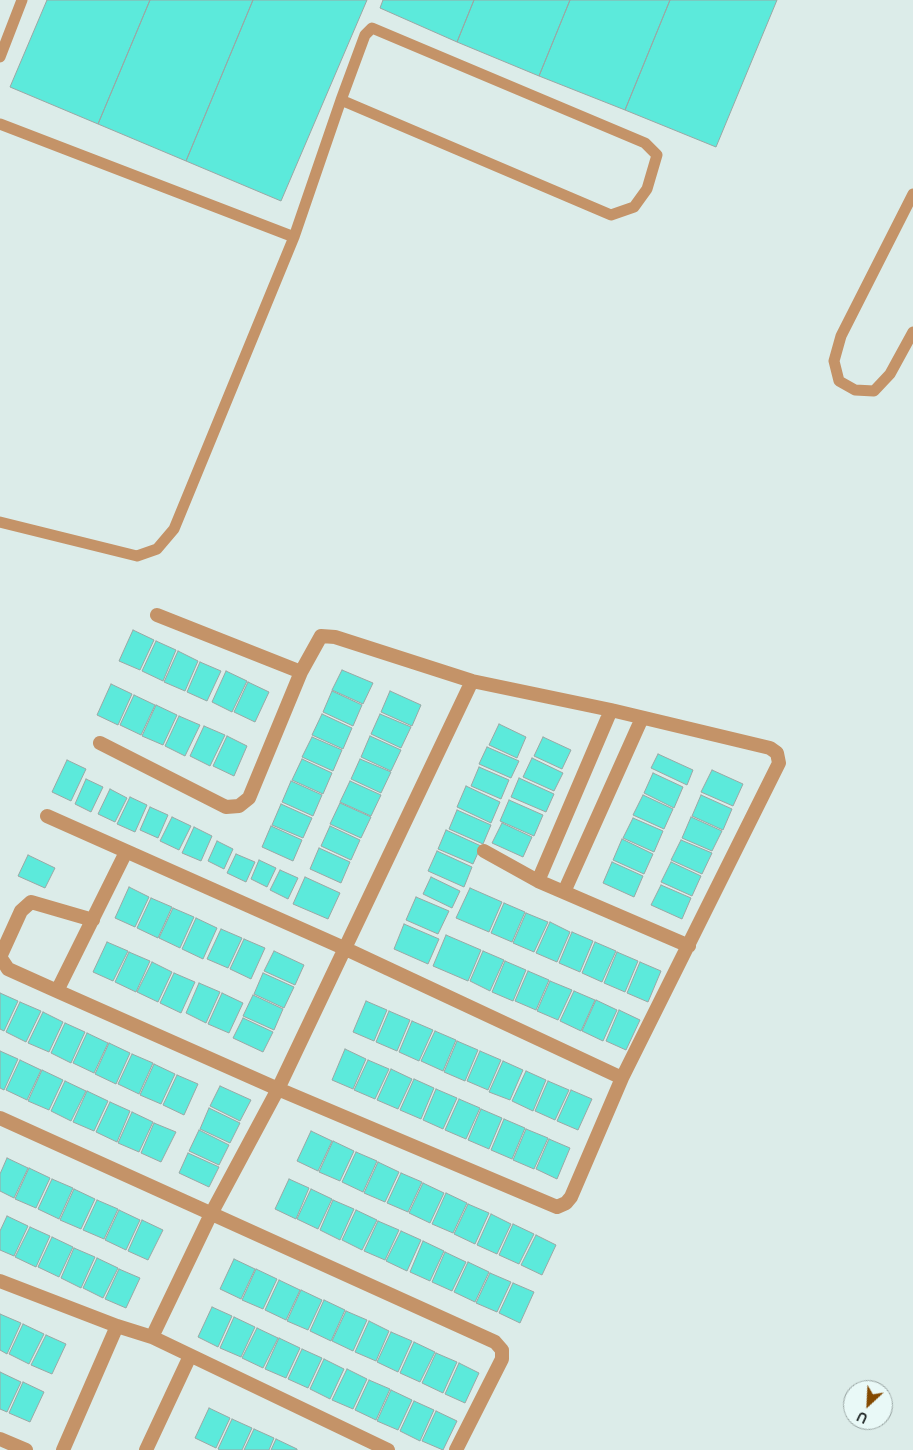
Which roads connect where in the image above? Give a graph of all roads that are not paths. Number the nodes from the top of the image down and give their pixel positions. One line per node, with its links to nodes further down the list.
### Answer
1 (22, 0): 2 (lane)
2 (0, 57)
3 (341, 100): 3 (lane); 6 (lane)
4 (0, 124): 6 (lane)
5 (913, 194): 7 (lane)
6 (294, 237): 8 (lane)
7 (913, 332)
8 (0, 522)
9 (157, 615): 10 (street)
10 (300, 672): 11 (street); 14 (street)
11 (472, 681): 12 (street); 22 (street)
12 (611, 710): 13 (street); 18 (street)
13 (642, 718): 19 (street); 21 (street)
14 (100, 743)
15 (47, 816): 17 (street)
16 (484, 851): 18 (street)
17 (126, 852): 20 (street); 22 (street)
18 (538, 881): 19 (street)
19 (564, 892): 21 (street)
20 (93, 920): 23 (street); 23 (street)
21 (688, 946): 24 (street)
22 (346, 949): 24 (street); 25 (street)
23 (57, 991): 25 (street)
24 (622, 1078): 25 (street)
25 (278, 1089): 27 (street)
26 (0, 1118): 27 (street)
27 (211, 1214): 30 (street); 37 (street)
28 (0, 1281): 29 (street)
29 (117, 1326): 30 (street); 34 (street)
30 (152, 1337): 31 (street)
31 (190, 1356): 35 (street); 36 (street)
32 (0, 1439): 33 (street)
33 (26, 1450)
34 (63, 1450)
35 (146, 1450)
36 (388, 1450)
37 (456, 1450)

